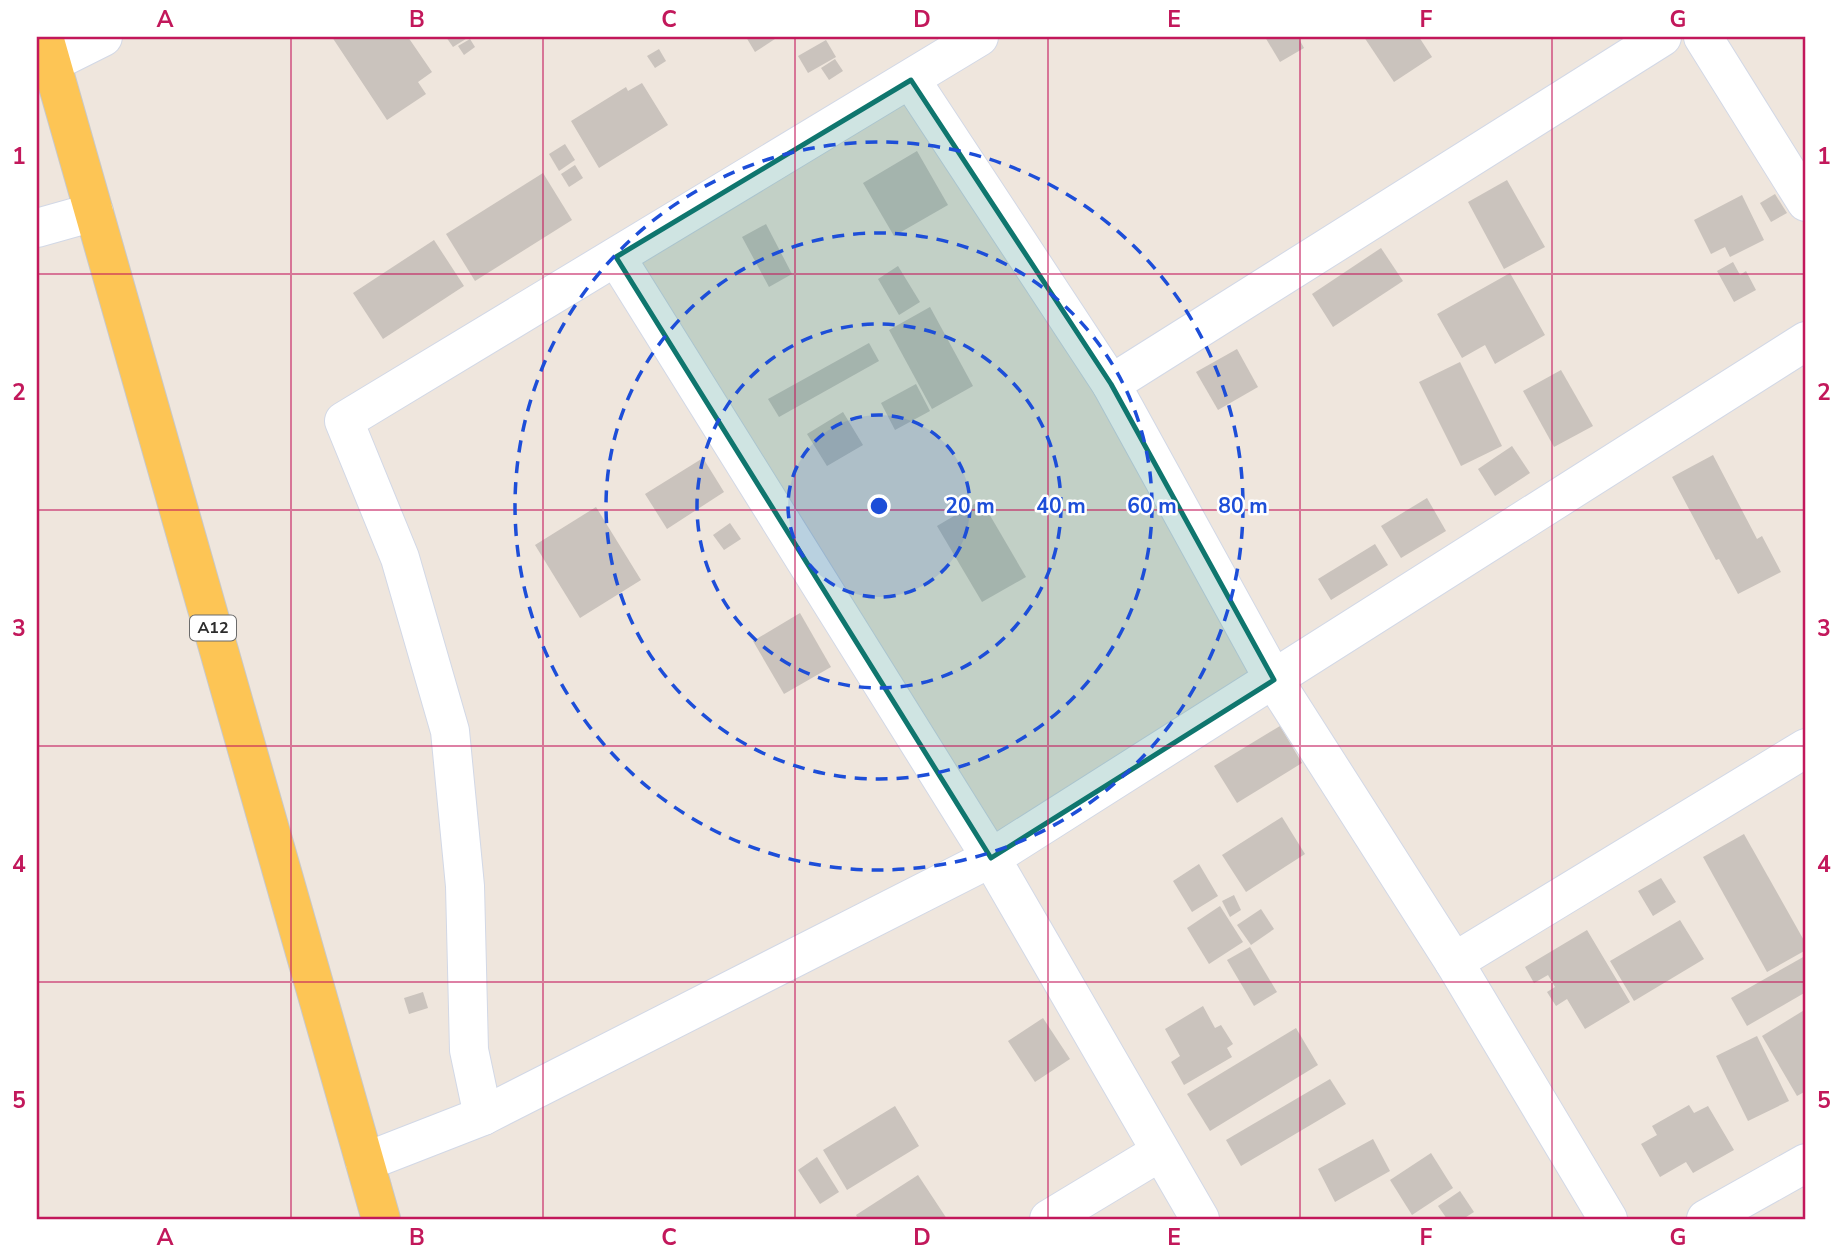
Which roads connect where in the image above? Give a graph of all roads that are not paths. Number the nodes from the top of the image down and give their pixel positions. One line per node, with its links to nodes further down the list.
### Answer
1 (103, 37): 5 (street)
2 (979, 37): 6 (street)
3 (1662, 37): 12 (street)
4 (1703, 37): 7 (street)
5 (48, 50): 8 (main road, A12)
6 (911, 79): 10 (street); 12 (street)
7 (1806, 202)
8 (94, 212): 9 (street); 19 (main road, A12)
9 (37, 228)
10 (616, 257): 15 (street); 17 (street)
11 (1806, 341): 13 (street)
12 (1111, 384): 13 (street)
13 (1274, 680): 15 (street); 16 (street)
14 (1806, 748): 16 (street)
15 (991, 858): 17 (street); 18 (street)
16 (1454, 962): 24 (street)
17 (483, 1116): 19 (street)
18 (1160, 1152): 22 (street); 23 (street)
19 (365, 1162): 21 (main road, A12)
20 (1806, 1163): 25 (street)
21 (381, 1219)
22 (1049, 1219)
23 (1200, 1219)
24 (1608, 1219)
25 (1706, 1219)

